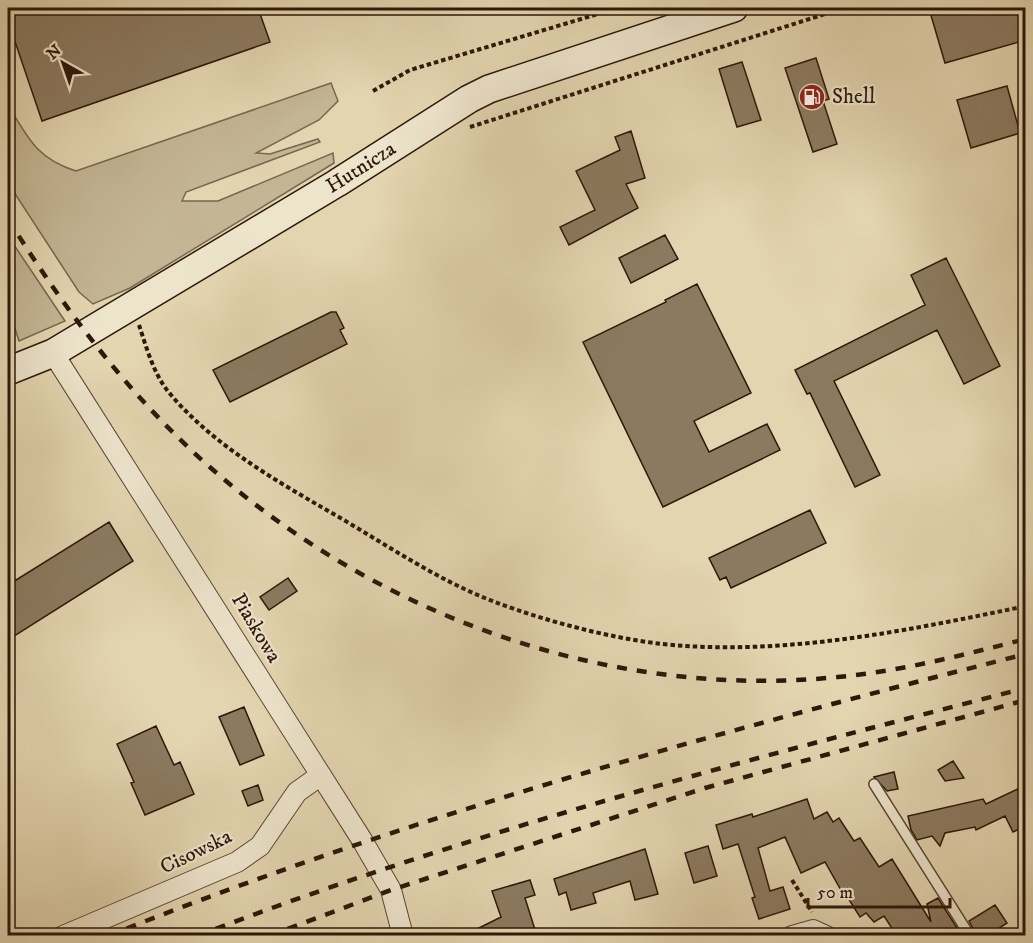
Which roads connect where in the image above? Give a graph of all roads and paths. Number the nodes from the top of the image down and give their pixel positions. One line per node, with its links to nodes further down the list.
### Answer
1 (618, 8): 4 (path)
2 (734, 8): 6 (main road, Hutnicza)
3 (844, 8): 5 (path)
4 (373, 91)
5 (462, 129)
6 (136, 304): 7 (main road, Hutnicza); 9 (path)
7 (53, 353): 8 (main road, Hutnicza); 10 (street, Piaskowa)
8 (8, 371)
9 (1026, 606)
10 (321, 775): 14 (street, Cisowska); 15 (street, Piaskowa)
11 (874, 784): 17 (lane)
12 (792, 880): 13 (path)
13 (821, 928): 16 (street)
14 (63, 936)
15 (403, 936)
16 (792, 936)
17 (970, 936)

